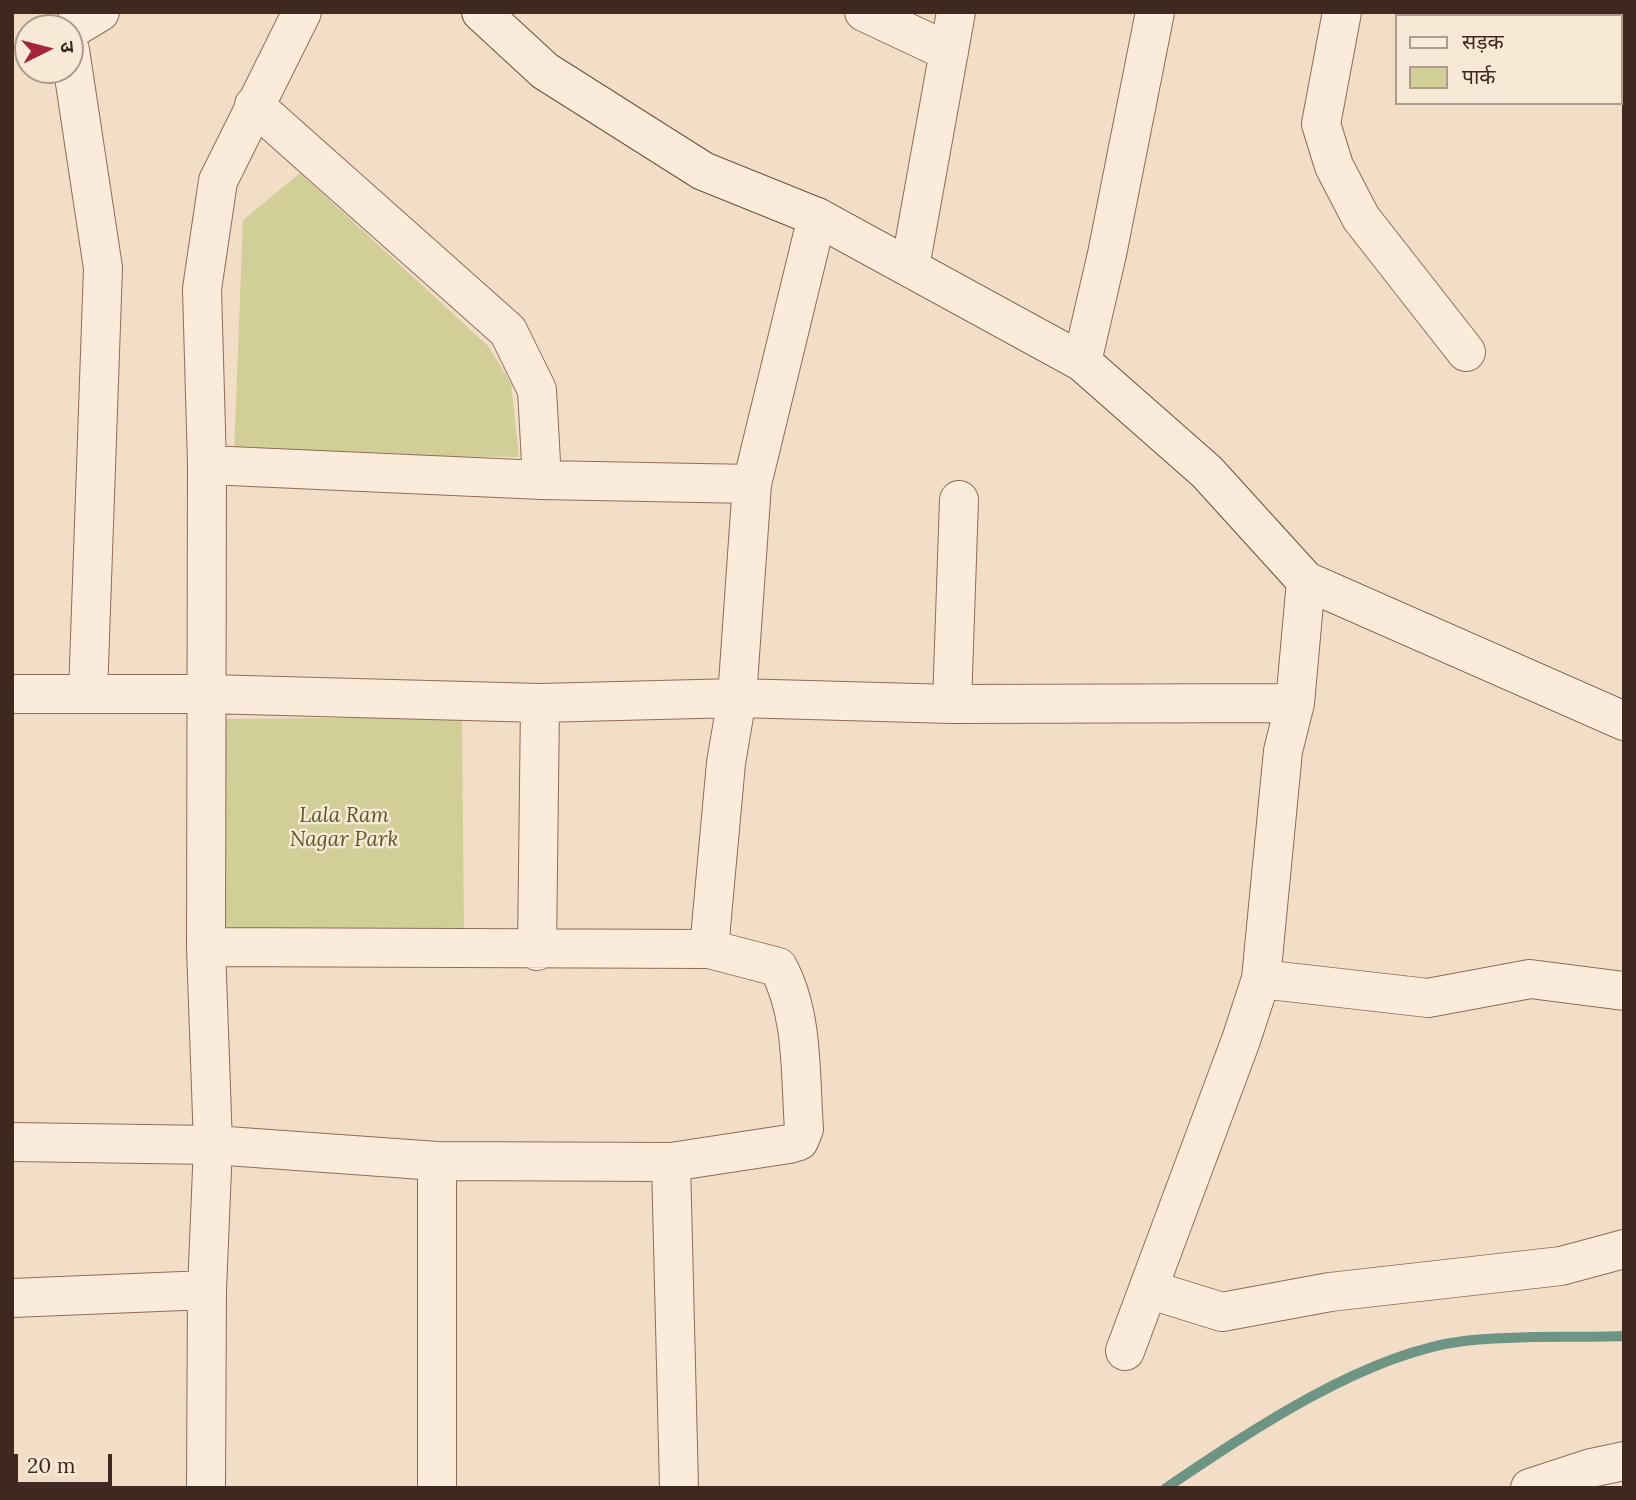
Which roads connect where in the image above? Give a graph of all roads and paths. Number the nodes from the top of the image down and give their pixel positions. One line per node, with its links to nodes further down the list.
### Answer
1 (100, 12): 8 (street)
2 (302, 12): 11 (street)
3 (481, 12): 12 (street)
4 (864, 12): 9 (street)
5 (956, 12): 9 (street)
6 (1156, 12): 15 (street)
7 (1342, 12): 14 (street)
8 (84, 20)
9 (949, 51): 13 (street)
10 (75, 84): 22 (street)
11 (254, 105): 16 (street); 17 (street)
12 (817, 217): 13 (street); 18 (street)
13 (910, 267): 15 (street)
14 (1466, 352)
15 (1082, 362): 20 (street)
16 (207, 466): 17 (street); 23 (street)
17 (542, 480): 18 (street)
18 (752, 484): 24 (street)
19 (959, 500): 27 (street)
20 (1306, 581): 26 (street); 28 (street)
21 (12, 694): 22 (street)
22 (88, 694): 23 (street)
23 (208, 694): 25 (street); 29 (street)
24 (737, 698): 25 (street); 27 (street); 30 (street)
25 (540, 703): 31 (street)
26 (1295, 703): 27 (street); 32 (street)
27 (952, 704)
28 (1624, 721)
29 (205, 947): 31 (street); 35 (street)
30 (709, 949): 31 (street); 37 (street)
31 (537, 951)
32 (1261, 979): 33 (street); 39 (street)
33 (1624, 990)
34 (12, 1142): 35 (street)
35 (213, 1144): 36 (street); 40 (street)
36 (437, 1161): 37 (street); 45 (street)
37 (671, 1162): 46 (street)
38 (1624, 1249): 39 (street)
39 (1148, 1289): 42 (street)
40 (207, 1290): 41 (street); 44 (street)
41 (12, 1298)
42 (1125, 1351)
43 (1603, 1472): 47 (street)
44 (206, 1488)
45 (437, 1488)
46 (678, 1488)
47 (1530, 1488)

